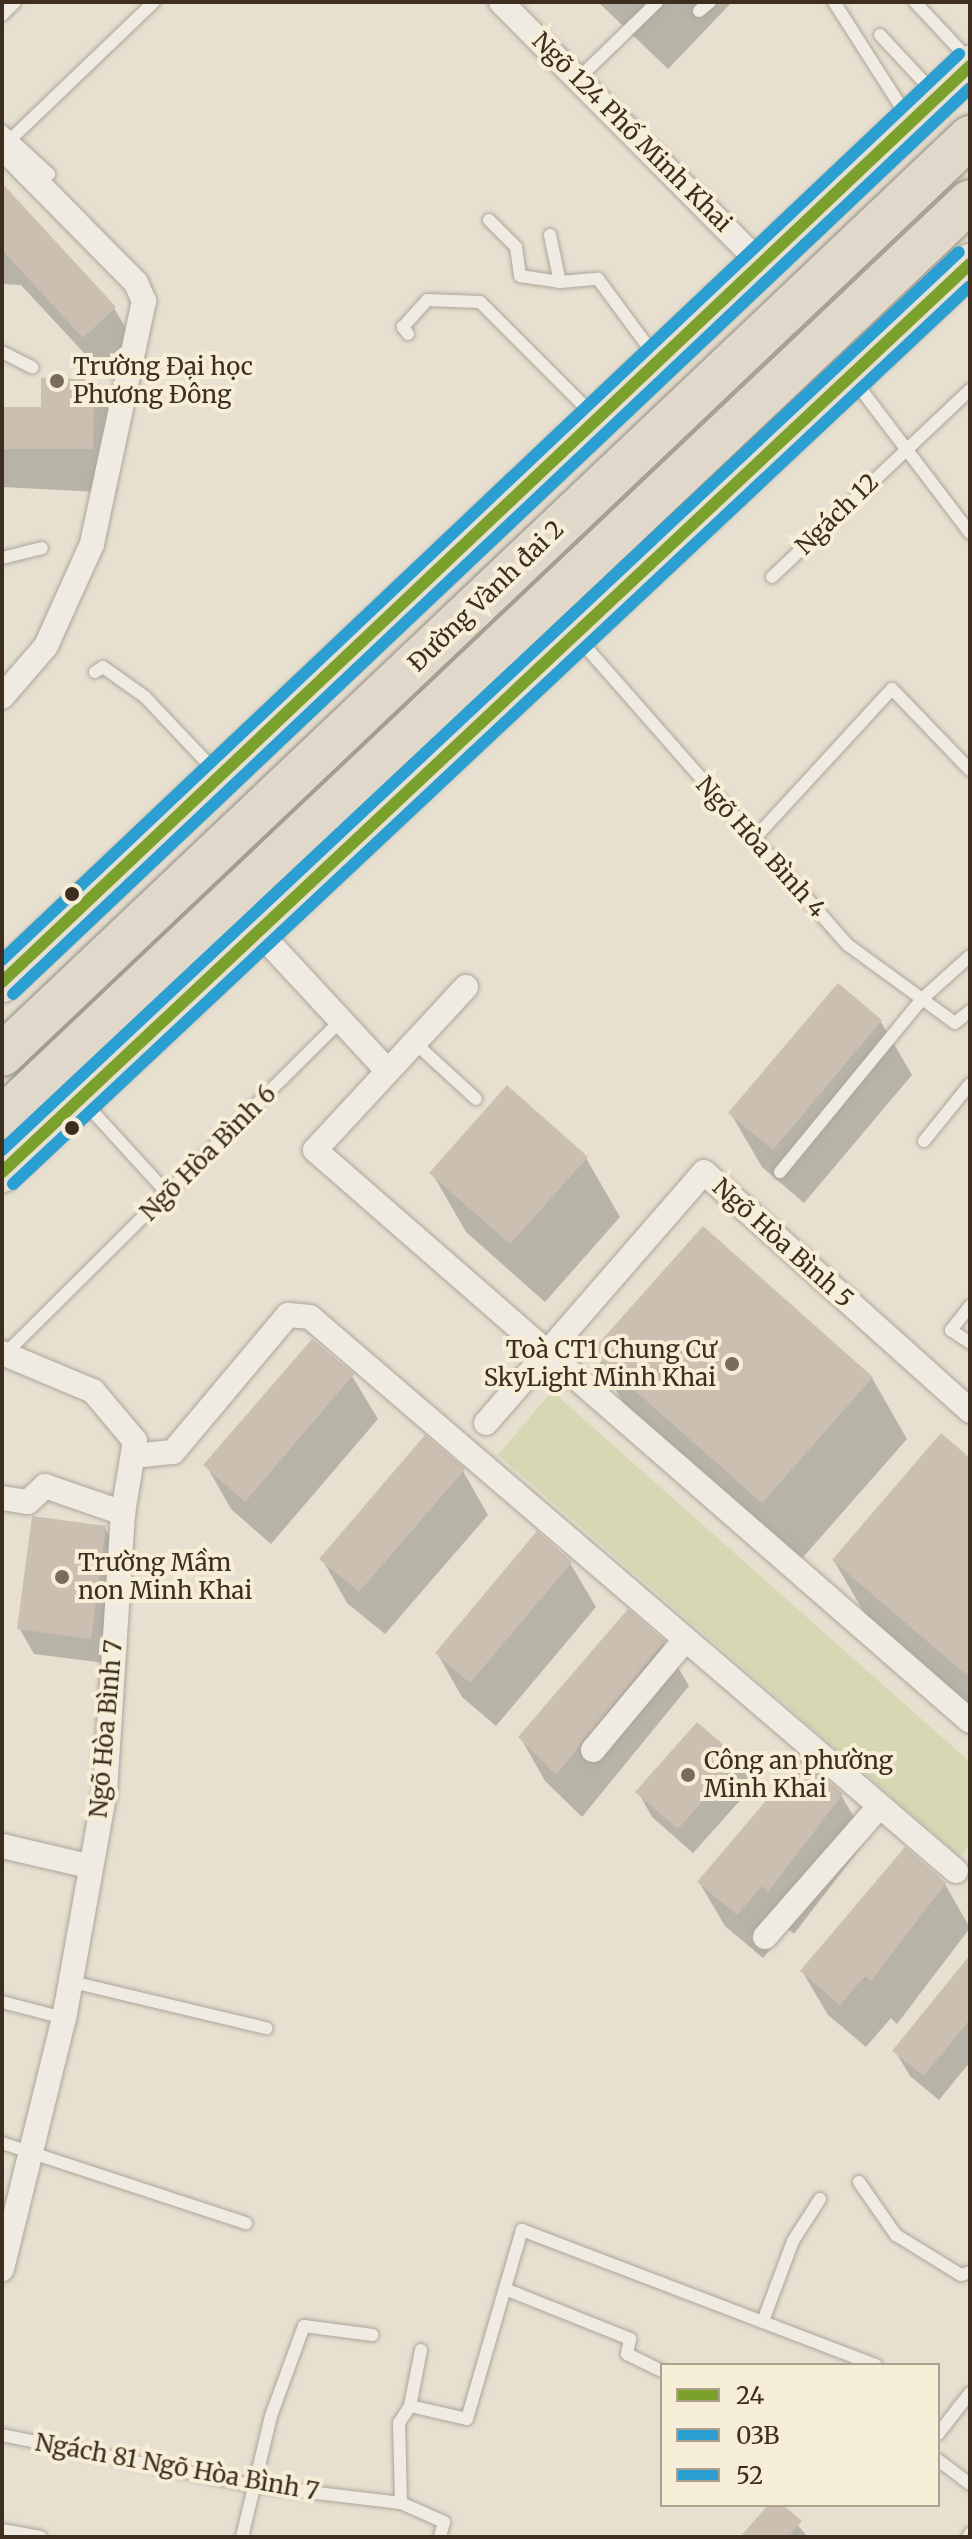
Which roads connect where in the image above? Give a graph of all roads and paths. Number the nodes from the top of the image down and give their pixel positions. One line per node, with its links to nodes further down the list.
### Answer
1 (15, 2): 7 (lane)
2 (154, 2): 13 (lane)
3 (501, 2): 10 (street, Ngõ 124 Phố Minh Khai)
4 (657, 2): 10 (lane)
5 (834, 2): 11 (lane)
6 (915, 2): 9 (lane)
7 (2, 15)
8 (880, 35): 11 (lane)
9 (970, 64): 11 (main road)
10 (580, 77): 18 (street, Ngõ 124 Phố Minh Khai)
11 (924, 110): 18 (main road)
12 (970, 137): 51 (highway, Đường Vành đai 2, bridge)
13 (5, 139): 14 (lane); 37 (street)
14 (49, 174)
15 (970, 201): 56 (highway, Đường Vành đai 2, bridge)
16 (489, 220): 20 (lane)
17 (550, 235): 20 (lane)
18 (761, 264): 23 (main road)
19 (970, 264): 25 (main road)
20 (560, 282): 23 (lane)
21 (408, 334): 27 (lane)
22 (2, 352): 24 (lane)
23 (660, 361): 27 (main road)
24 (32, 367)
25 (851, 376): 28 (lane); 34 (main road)
26 (970, 390): 28 (lane, Ngách 12)
27 (598, 420): 32 (main road)
28 (902, 451): 29 (lane); 33 (lane, Ngách 12)
29 (970, 533)
30 (42, 548): 31 (lane)
31 (2, 558)
32 (439, 571): 35 (main road); 38 (main road)
33 (772, 577)
34 (574, 634): 35 (main road); 42 (lane, Ngõ Hòa Bình 4)
35 (538, 669): 41 (main road)
36 (95, 672): 40 (lane)
37 (2, 697)
38 (267, 733): 40 (main road); 41 (main road)
39 (968, 763): 42 (lane)
40 (219, 777): 45 (main road)
41 (363, 833): 43 (main road)
42 (753, 840): 47 (lane, Ngõ Hòa Bình 4)
43 (258, 931): 49 (street); 54 (main road)
44 (970, 956): 47 (lane)
45 (2, 982)
46 (466, 987): 50 (street)
47 (922, 999): 48 (lane, Ngõ Hòa Bình 4); 59 (lane)
48 (970, 1011)
49 (341, 1020): 52 (street); 60 (lane, Ngõ Hòa Bình 6)
50 (412, 1040): 52 (street); 55 (lane)
51 (2, 1055)
52 (386, 1069): 64 (street)
53 (970, 1084): 57 (lane)
54 (81, 1099): 58 (main road); 60 (lane)
55 (476, 1099)
56 (2, 1118)
57 (924, 1141)
58 (2, 1172)
59 (780, 1172)
60 (168, 1194): 63 (lane, Ngõ Hòa Bình 6)
61 (970, 1306): 62 (lane)
62 (970, 1343)
63 (3, 1353): 67 (street, Ngõ Hòa Bình 7)
64 (546, 1355): 65 (street, Ngõ Hòa Bình 5); 66 (street, Ngõ Hòa Bình 5); 71 (street)
65 (970, 1411)
66 (486, 1423)
67 (134, 1456): 69 (street, Ngõ Hòa Bình 7); 70 (street)
68 (2, 1498): 69 (street)
69 (123, 1513): 75 (street, Ngõ Hòa Bình 7)
70 (685, 1640): 72 (street); 73 (street)
71 (970, 1721)
72 (593, 1750)
73 (878, 1808): 76 (street); 77 (street)
74 (2, 1846): 75 (street)
75 (88, 1866): 78 (street, Ngõ Hòa Bình 7)
76 (956, 1871)
77 (765, 1937)
78 (68, 1981): 80 (street, Ngõ Hòa Bình 7); 81 (lane)
79 (2, 2002): 80 (lane)
80 (64, 2018): 83 (street, Ngõ Hòa Bình 7)
81 (266, 2028)
82 (2, 2143): 83 (lane)
83 (32, 2151): 86 (lane); 87 (street, Ngõ Hòa Bình 7)
84 (859, 2182): 88 (lane)
85 (820, 2199): 90 (lane)
86 (246, 2223)
87 (2, 2267)
88 (970, 2272)
89 (505, 2289): 90 (lane); 94 (lane); 96 (lane)
90 (763, 2321): 93 (lane)
91 (372, 2335): 101 (lane)
92 (421, 2350): 96 (lane)
93 (871, 2363)
94 (660, 2370)
95 (970, 2393): 97 (lane)
96 (410, 2406): 102 (lane)
97 (940, 2431)
98 (2, 2435): 101 (lane, Ngách 81 Ngõ Hòa Bình 7)
99 (940, 2462): 100 (lane)
100 (970, 2484)
101 (250, 2485): 102 (lane, Ngách 81 Ngõ Hòa Bình 7); 105 (lane)
102 (401, 2503): 106 (lane, Ngách 81 Ngõ Hòa Bình 7)
103 (2, 2530): 104 (lane)
104 (40, 2537)
105 (242, 2537)
106 (440, 2537)

